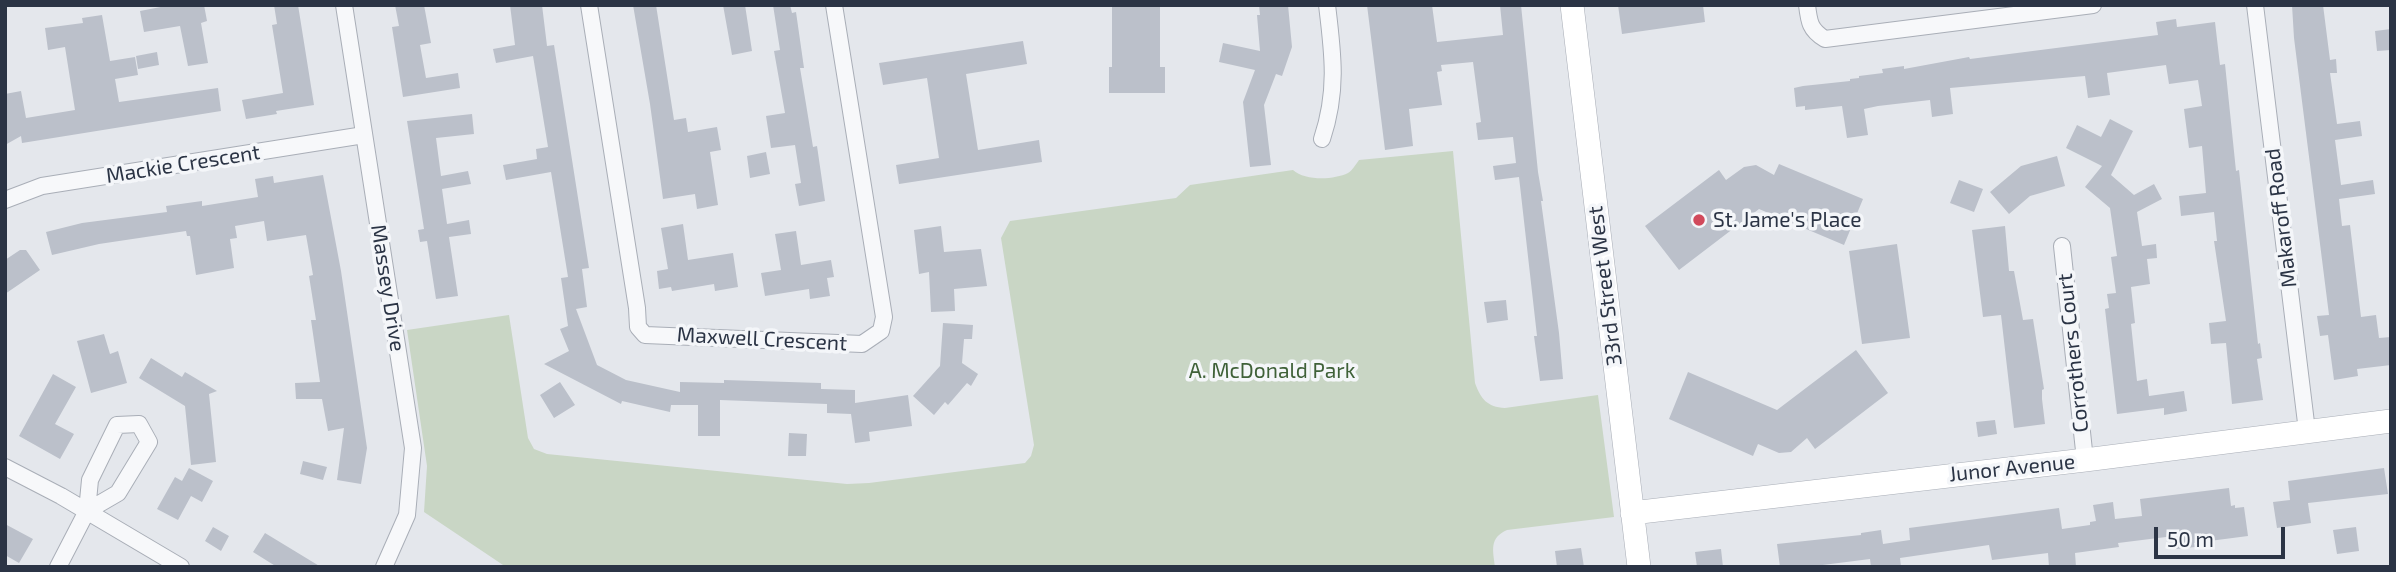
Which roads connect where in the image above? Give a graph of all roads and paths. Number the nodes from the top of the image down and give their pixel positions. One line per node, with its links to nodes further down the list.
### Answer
1 (344, 5): 9 (street, Massey Drive)
2 (589, 5): 3 (street, Maxwell Crescent)
3 (834, 5)
4 (1327, 5): 10 (street)
5 (1572, 5): 18 (street, 33rd Street West)
6 (1807, 5): 7 (street)
7 (2093, 5)
8 (2255, 5): 14 (street, Makaroff Road)
9 (364, 135): 11 (street, Mackie Crescent); 21 (street, Massey Drive)
10 (1322, 139)
11 (5, 200)
12 (2062, 246): 15 (street, Corrothers Court)
13 (2391, 421): 14 (street, Junor Avenue)
14 (2307, 431): 15 (street, Junor Avenue)
15 (2085, 460): 18 (street, Junor Avenue)
16 (5, 467): 17 (street)
17 (88, 512): 17 (street); 19 (street); 20 (street)
18 (1632, 513): 22 (street, 33rd Street West)
19 (58, 567)
20 (181, 567)
21 (384, 567)
22 (1639, 567)

